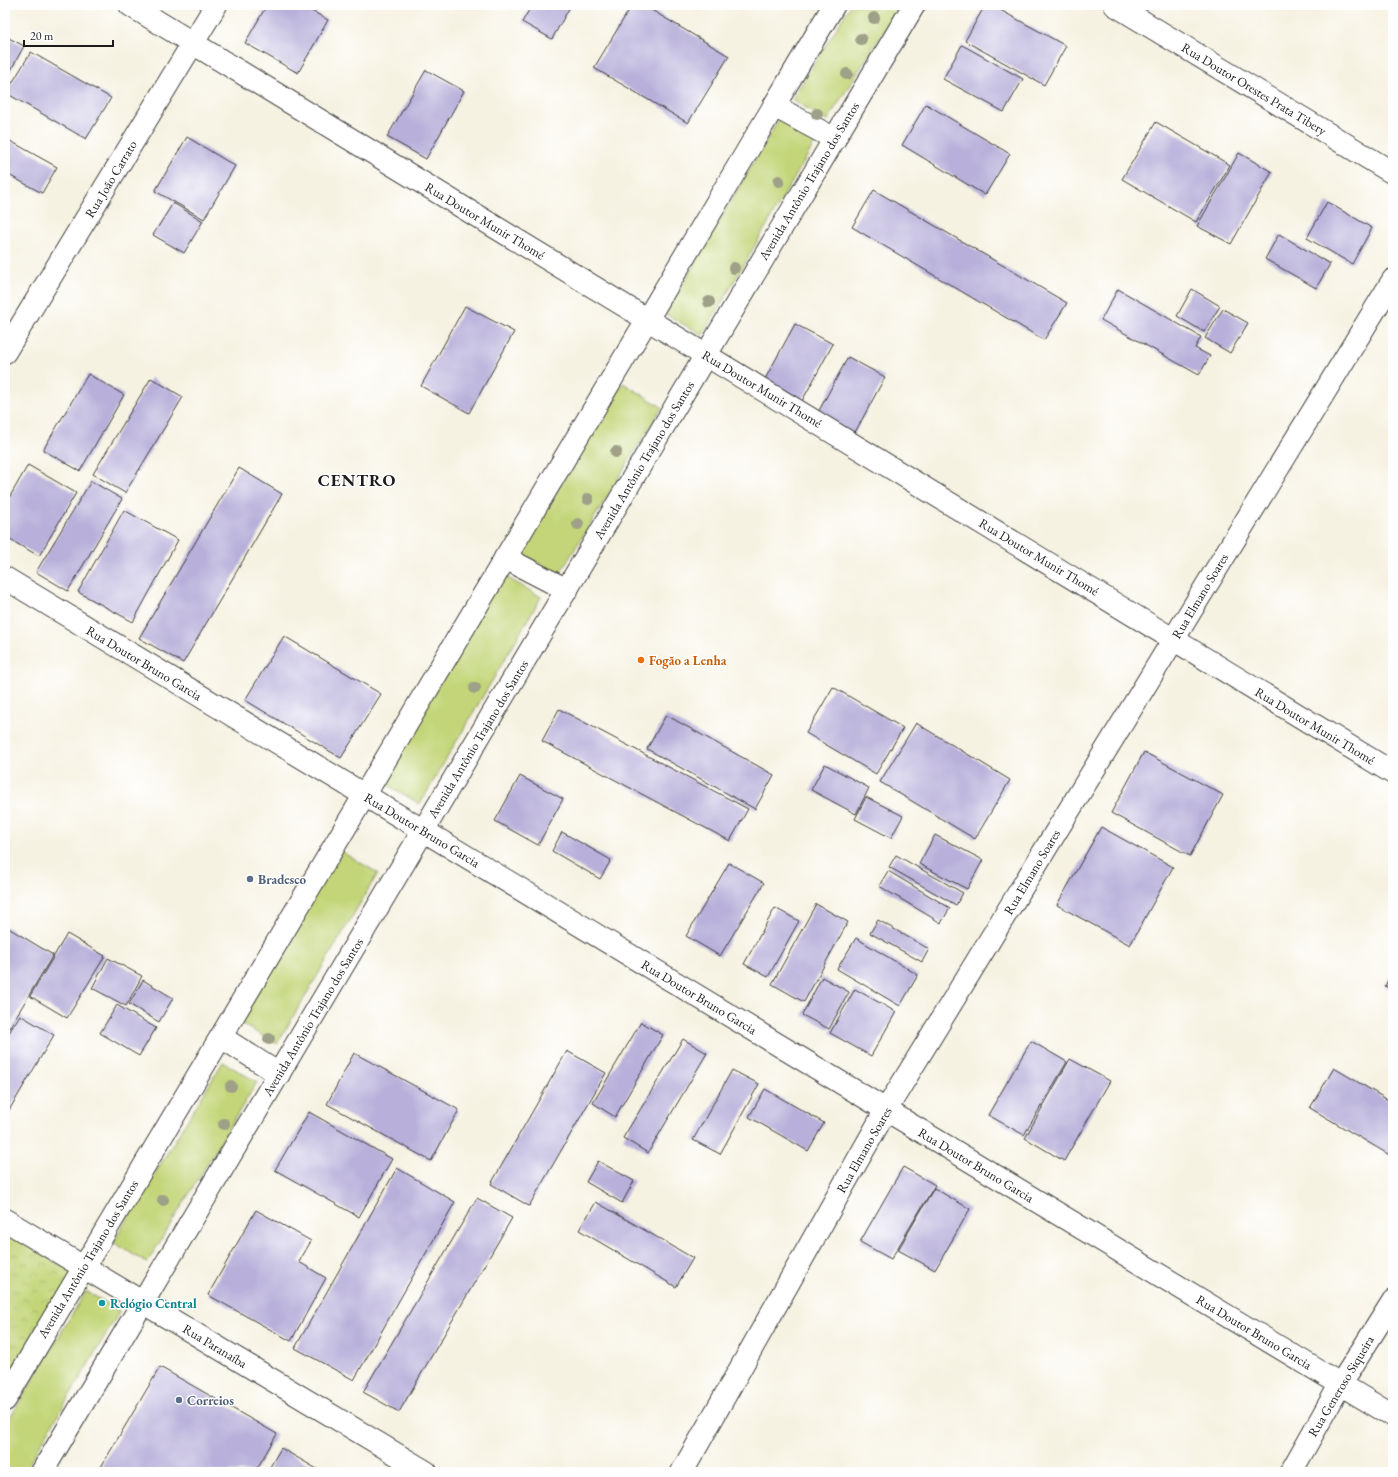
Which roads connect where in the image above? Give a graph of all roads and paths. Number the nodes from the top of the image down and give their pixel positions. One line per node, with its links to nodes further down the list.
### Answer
1 (130, 5): 6 (street, Rua Doutor Munir Thomé)
2 (216, 5): 6 (street, Rua João Carrato)
3 (834, 5): 7 (street, Avenida Antônio Trajano dos Santos)
4 (914, 5): 8 (street, Avenida Antônio Trajano dos Santos)
5 (1115, 5): 9 (street, Rua Doutor Orestes Prata Tibery)
6 (194, 44): 11 (street, Rua Doutor Munir Thomé); 12 (street, Rua João Carrato)
7 (774, 106): 8 (street); 11 (street, Avenida Antônio Trajano dos Santos)
8 (835, 139): 13 (street, Avenida Antônio Trajano dos Santos)
9 (1393, 172)
10 (1393, 280): 17 (street, Rua Elmano Soares)
11 (647, 320): 13 (street, Rua Doutor Munir Thomé); 14 (street, Avenida Antônio Trajano dos Santos)
12 (5, 352)
13 (706, 355): 16 (street, Avenida Antônio Trajano dos Santos); 17 (street, Rua Doutor Munir Thomé)
14 (505, 558): 16 (street); 19 (street, Avenida Antônio Trajano dos Santos)
15 (5, 578): 19 (street, Rua Doutor Bruno Garcia)
16 (567, 590): 20 (street, Avenida Antônio Trajano dos Santos)
17 (1174, 640): 18 (street, Rua Doutor Munir Thomé); 23 (street, Rua Elmano Soares)
18 (1393, 773)
19 (364, 795): 20 (street, Rua Doutor Bruno Garcia); 21 (street, Avenida Antônio Trajano dos Santos)
20 (423, 831): 22 (street, Avenida Antônio Trajano dos Santos); 23 (street, Rua Doutor Bruno Garcia)
21 (221, 1037): 22 (street); 25 (street, Avenida Antônio Trajano dos Santos)
22 (279, 1074): 27 (street, Avenida Antônio Trajano dos Santos)
23 (886, 1110): 28 (street, Rua Doutor Bruno Garcia); 33 (street, Rua Elmano Soares)
24 (5, 1220): 25 (street, Rua Paranaíba)
25 (84, 1267): 27 (street, Rua Paranaíba); 29 (street, Avenida Antônio Trajano dos Santos)
26 (1393, 1301): 28 (street, Rua Generoso Siqueira)
27 (143, 1302): 31 (street, Avenida Antônio Trajano dos Santos); 32 (street, Rua Paranaíba)
28 (1340, 1385): 30 (street, Rua Doutor Bruno Garcia); 34 (street, Rua Generoso Siqueira)
29 (5, 1400)
30 (1393, 1416)
31 (42, 1472)
32 (426, 1472)
33 (682, 1472)
34 (1291, 1472)

